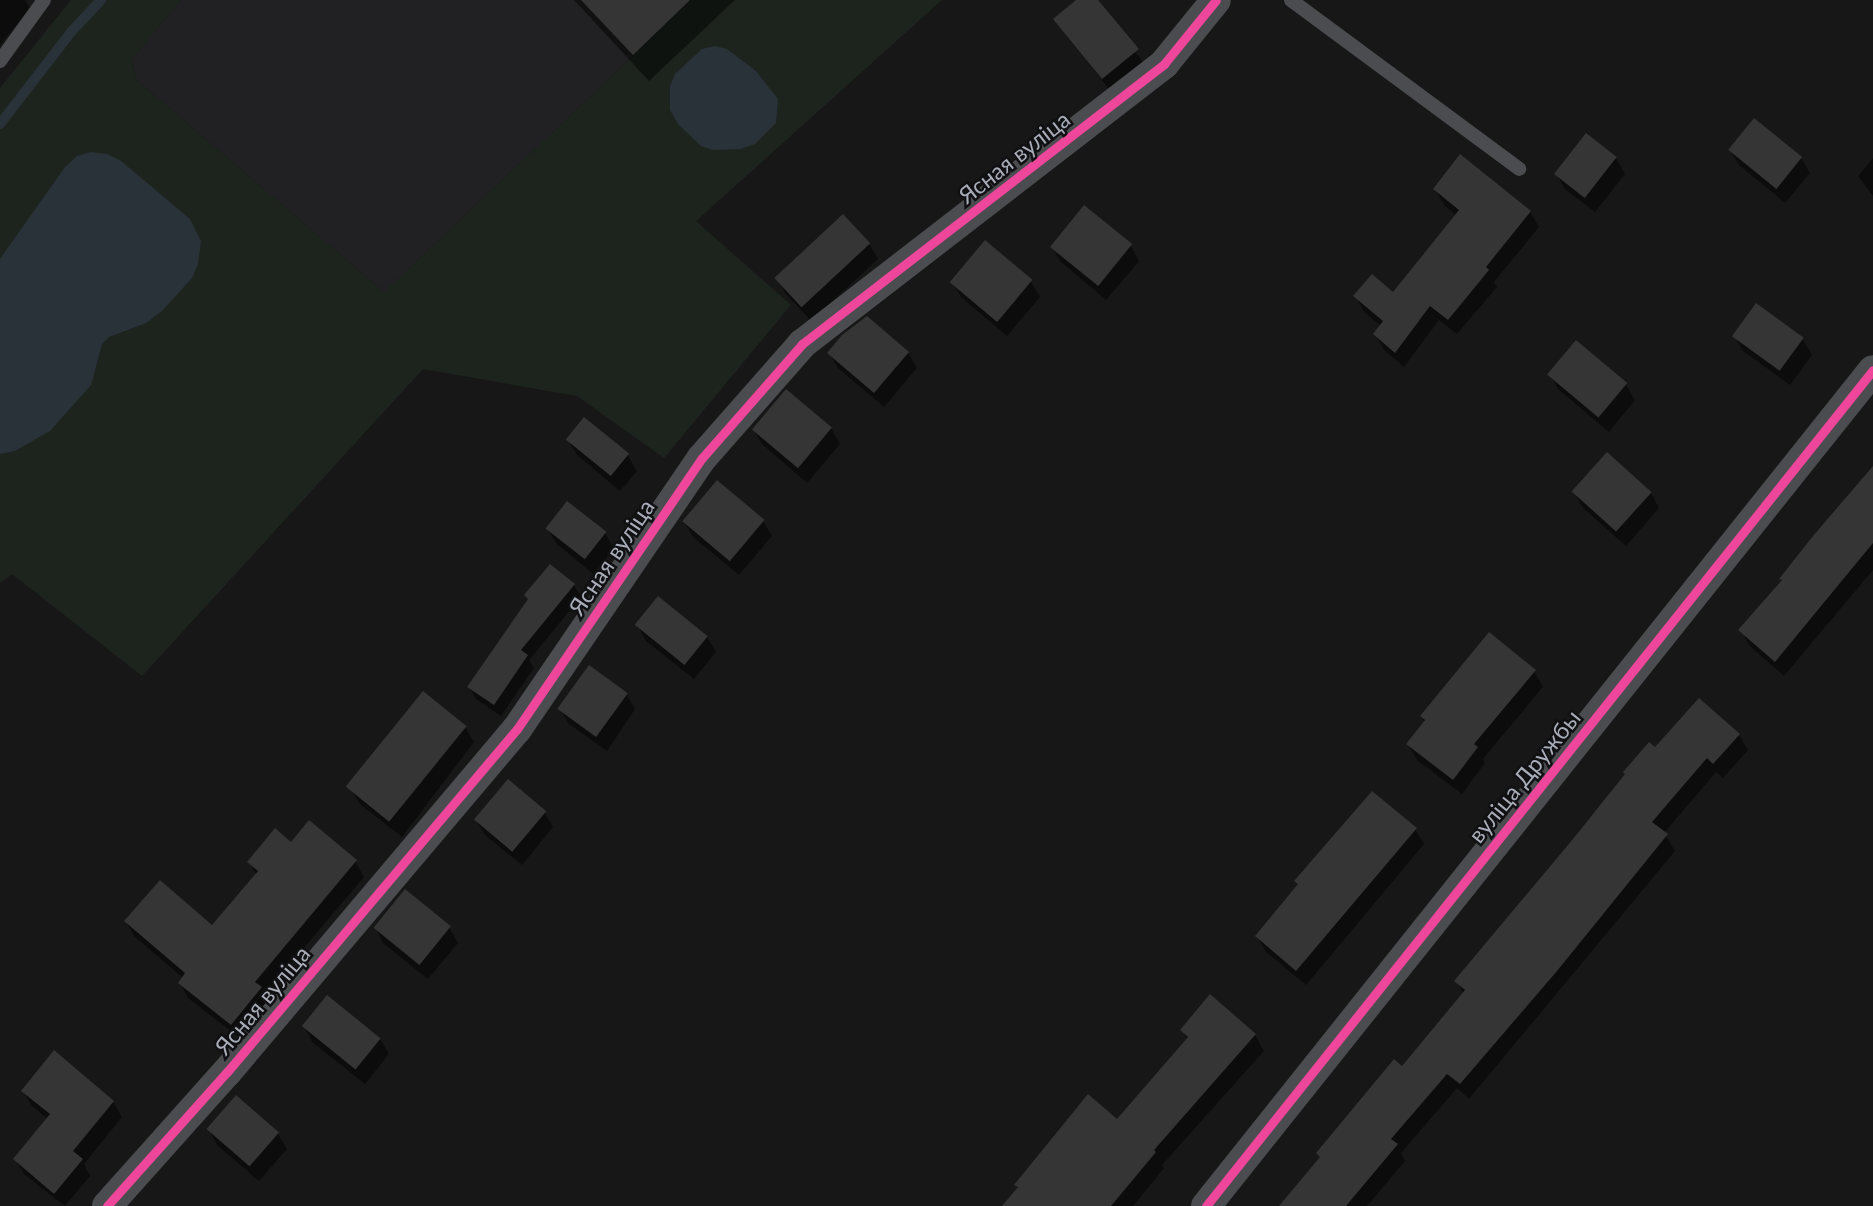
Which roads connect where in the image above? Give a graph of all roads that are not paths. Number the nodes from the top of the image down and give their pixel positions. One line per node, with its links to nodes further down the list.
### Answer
1 (44, 0): 4 (lane)
2 (1216, 0): 7 (street, Ясная вуліца)
3 (1291, 0): 5 (lane)
4 (0, 61)
5 (1519, 169)
6 (1873, 370): 8 (street, вуліца Дружбы)
7 (107, 1206)
8 (1206, 1206)

